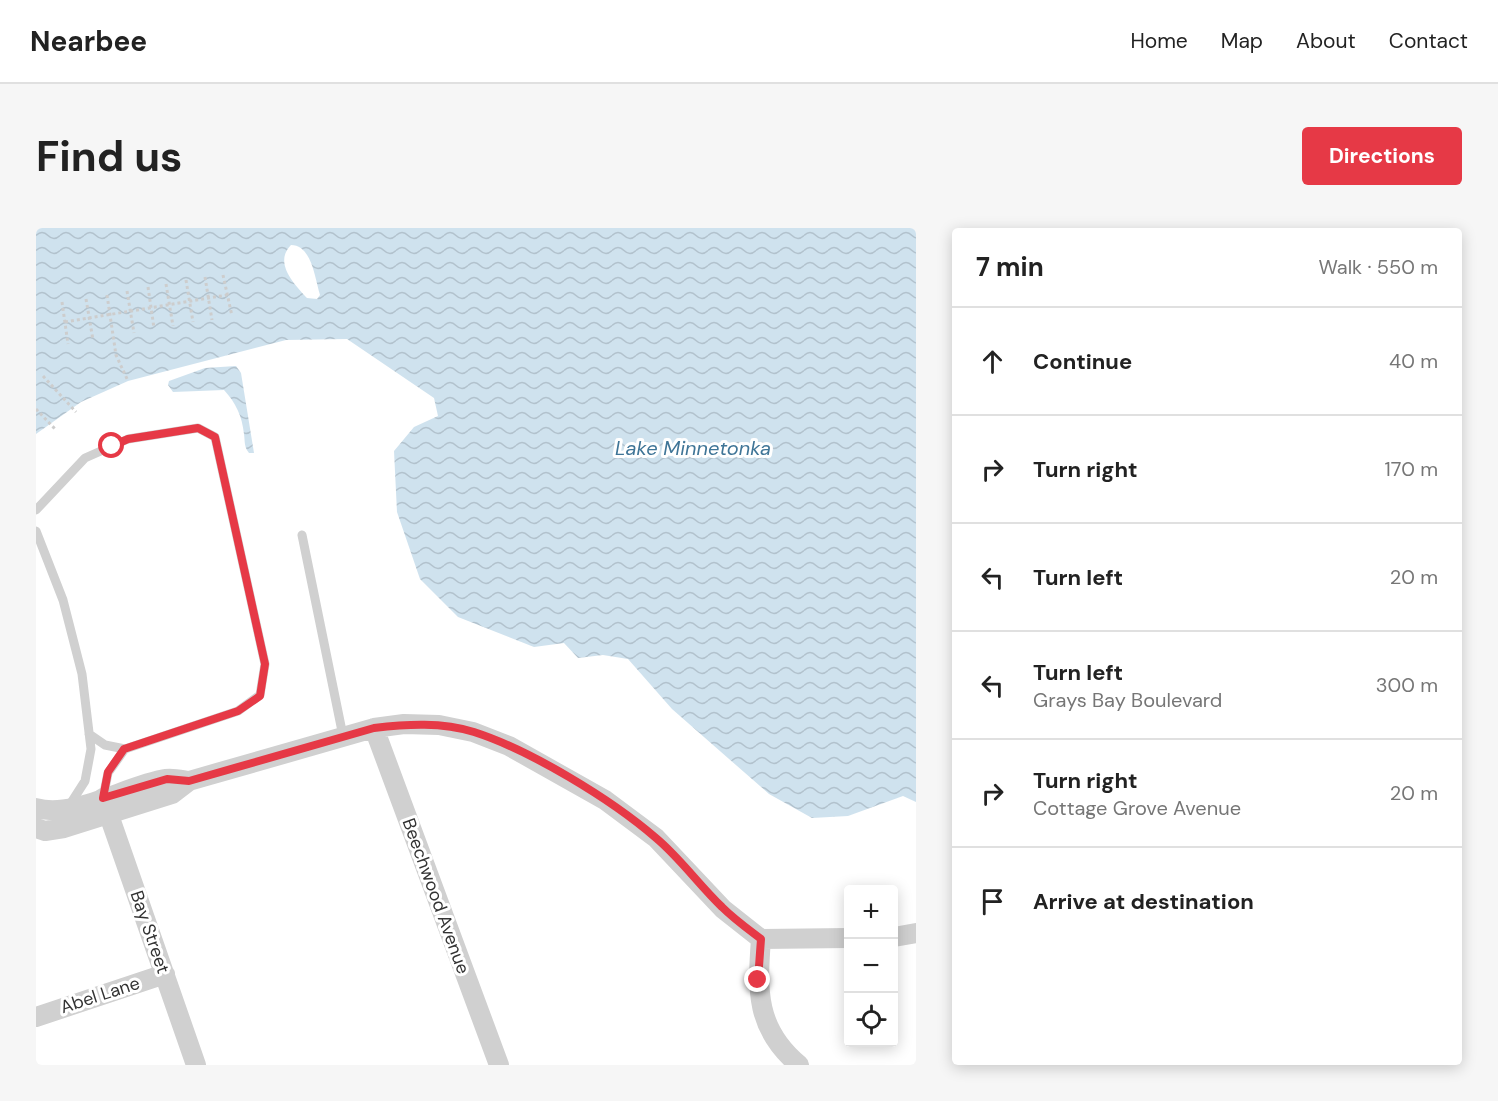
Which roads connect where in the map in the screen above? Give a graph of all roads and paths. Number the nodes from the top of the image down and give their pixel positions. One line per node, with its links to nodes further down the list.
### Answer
1 (223, 275): 8 (path)
2 (205, 277): 9 (path)
3 (186, 280): 11 (path)
4 (166, 284): 13 (path)
5 (148, 288): 14 (path)
6 (127, 291): 15 (path)
7 (107, 295): 16 (path)
8 (227, 295): 9 (path); 17 (path)
9 (208, 298): 11 (path); 19 (path)
10 (86, 299): 18 (path)
11 (190, 301): 13 (path); 21 (path)
12 (62, 302): 20 (path)
13 (170, 305): 14 (path); 22 (path)
14 (151, 308): 15 (path); 23 (path)
15 (130, 311): 16 (path); 24 (path)
16 (110, 314): 18 (path); 28 (path)
17 (232, 315)
18 (89, 318): 20 (path); 25 (path)
19 (212, 320)
20 (64, 322): 26 (path)
21 (194, 322)
22 (173, 326)
23 (154, 328)
24 (134, 333)
25 (93, 340)
26 (68, 344)
27 (44, 376): 30 (path)
28 (128, 381)
29 (36, 409): 31 (path)
30 (76, 412)
31 (55, 429)
32 (36, 510): 38 (lane)
33 (36, 531): 36 (lane)
34 (302, 535): 37 (lane)
35 (374, 728): 37 (street); 46 (street); 50 (street, Beechwood Avenue)
36 (89, 734): 38 (lane); 41 (lane)
37 (343, 736): 39 (street)
38 (124, 749): 39 (lane)
39 (106, 807): 41 (street); 42 (street); 47 (street, Bay Street)
40 (36, 808): 41 (street)
41 (67, 809)
42 (36, 828)
43 (916, 933): 44 (street)
44 (898, 936)
45 (844, 938): 46 (street)
46 (761, 939): 51 (street)
47 (165, 974): 48 (street, Abel Lane); 49 (street, Bay Street)
48 (36, 1017)
49 (196, 1065)
50 (499, 1065)
51 (799, 1065)

